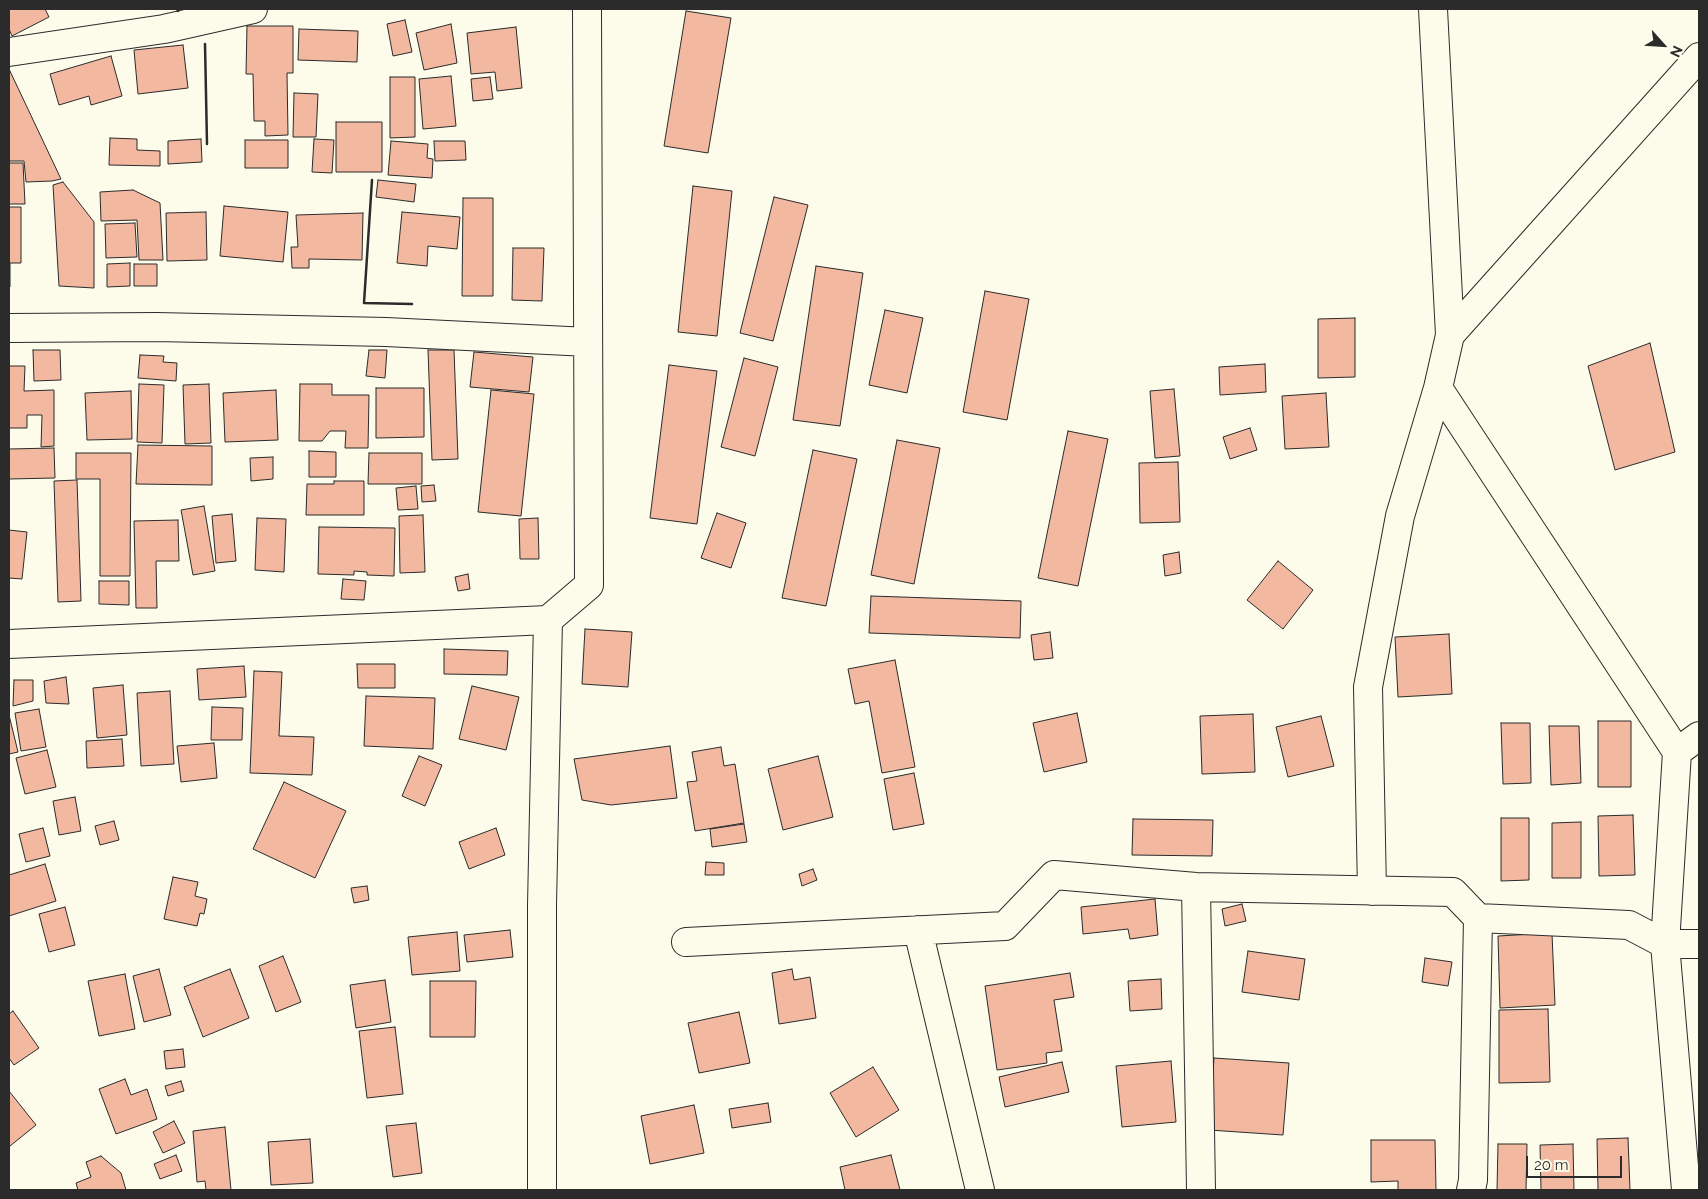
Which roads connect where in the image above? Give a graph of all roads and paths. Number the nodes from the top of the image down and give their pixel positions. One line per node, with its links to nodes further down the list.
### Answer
1 (253, 9): 4 (street)
2 (587, 9): 8 (street)
3 (1433, 9): 7 (street)
4 (9, 52)
5 (1699, 57): 7 (street)
6 (9, 328): 8 (street)
7 (1450, 335): 9 (street)
8 (588, 342): 10 (street)
9 (1438, 388): 13 (street); 15 (street)
10 (548, 620): 11 (street); 21 (street)
11 (9, 644)
12 (1699, 736): 13 (street)
13 (1677, 752): 19 (street)
14 (1196, 888): 15 (street); 17 (street); 23 (street)
15 (1372, 891): 16 (street)
16 (1478, 918): 19 (street); 24 (street)
17 (918, 930): 18 (street); 22 (street)
18 (686, 942)
19 (1665, 944): 20 (street); 25 (street)
20 (1699, 944)
21 (542, 1190)
22 (980, 1190)
23 (1201, 1190)
24 (1471, 1190)
25 (1686, 1190)

